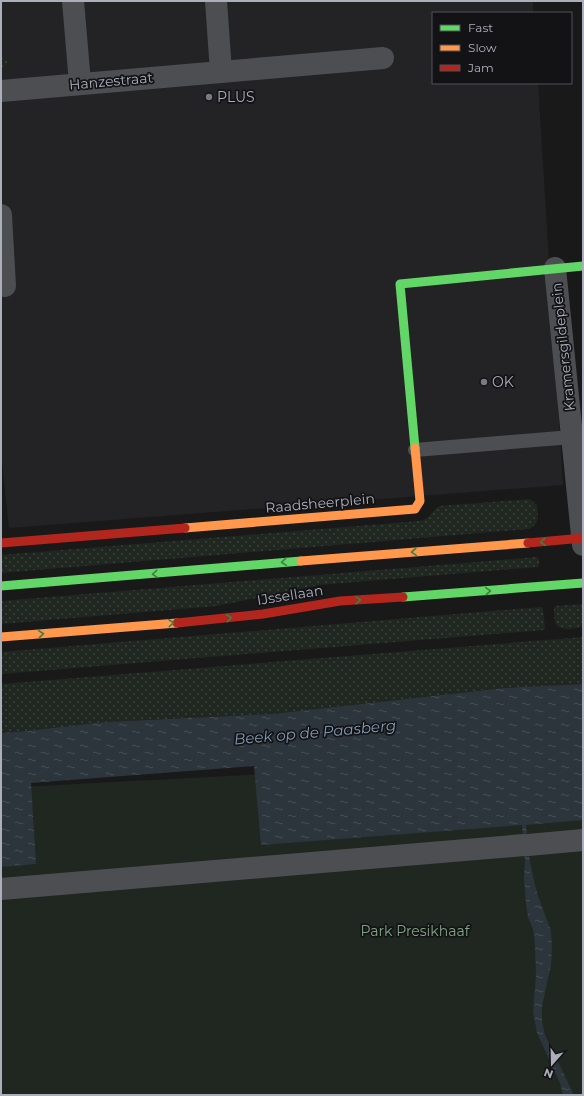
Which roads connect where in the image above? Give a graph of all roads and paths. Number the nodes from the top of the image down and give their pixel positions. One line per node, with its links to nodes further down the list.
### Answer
1 (73, 1): 5 (street)
2 (216, 1): 4 (street)
3 (383, 58): 4 (street, Hanzestraat)
4 (221, 72): 5 (street, Hanzestraat)
5 (80, 83): 6 (street, Hanzestraat)
6 (1, 90)
7 (1, 215): 11 (street)
8 (583, 266): 9 (main road, Kramersgildeplein)
9 (555, 268): 10 (main road, Kramersgildeplein); 12 (street, Kramersgildeplein)
10 (400, 284): 13 (main road, Raadsheerplein)
11 (5, 286)
12 (572, 437): 13 (lane); 14 (street, Kramersgildeplein)
13 (415, 450): 15 (main road, Raadsheerplein)
14 (583, 541): 17 (main road, one-way to 17)
15 (1, 543)
16 (583, 583): 18 (main road, IJssellaan, one-way to 16)
17 (1, 586)
18 (1, 637)
19 (583, 840): 20 (street)
20 (1, 889)

